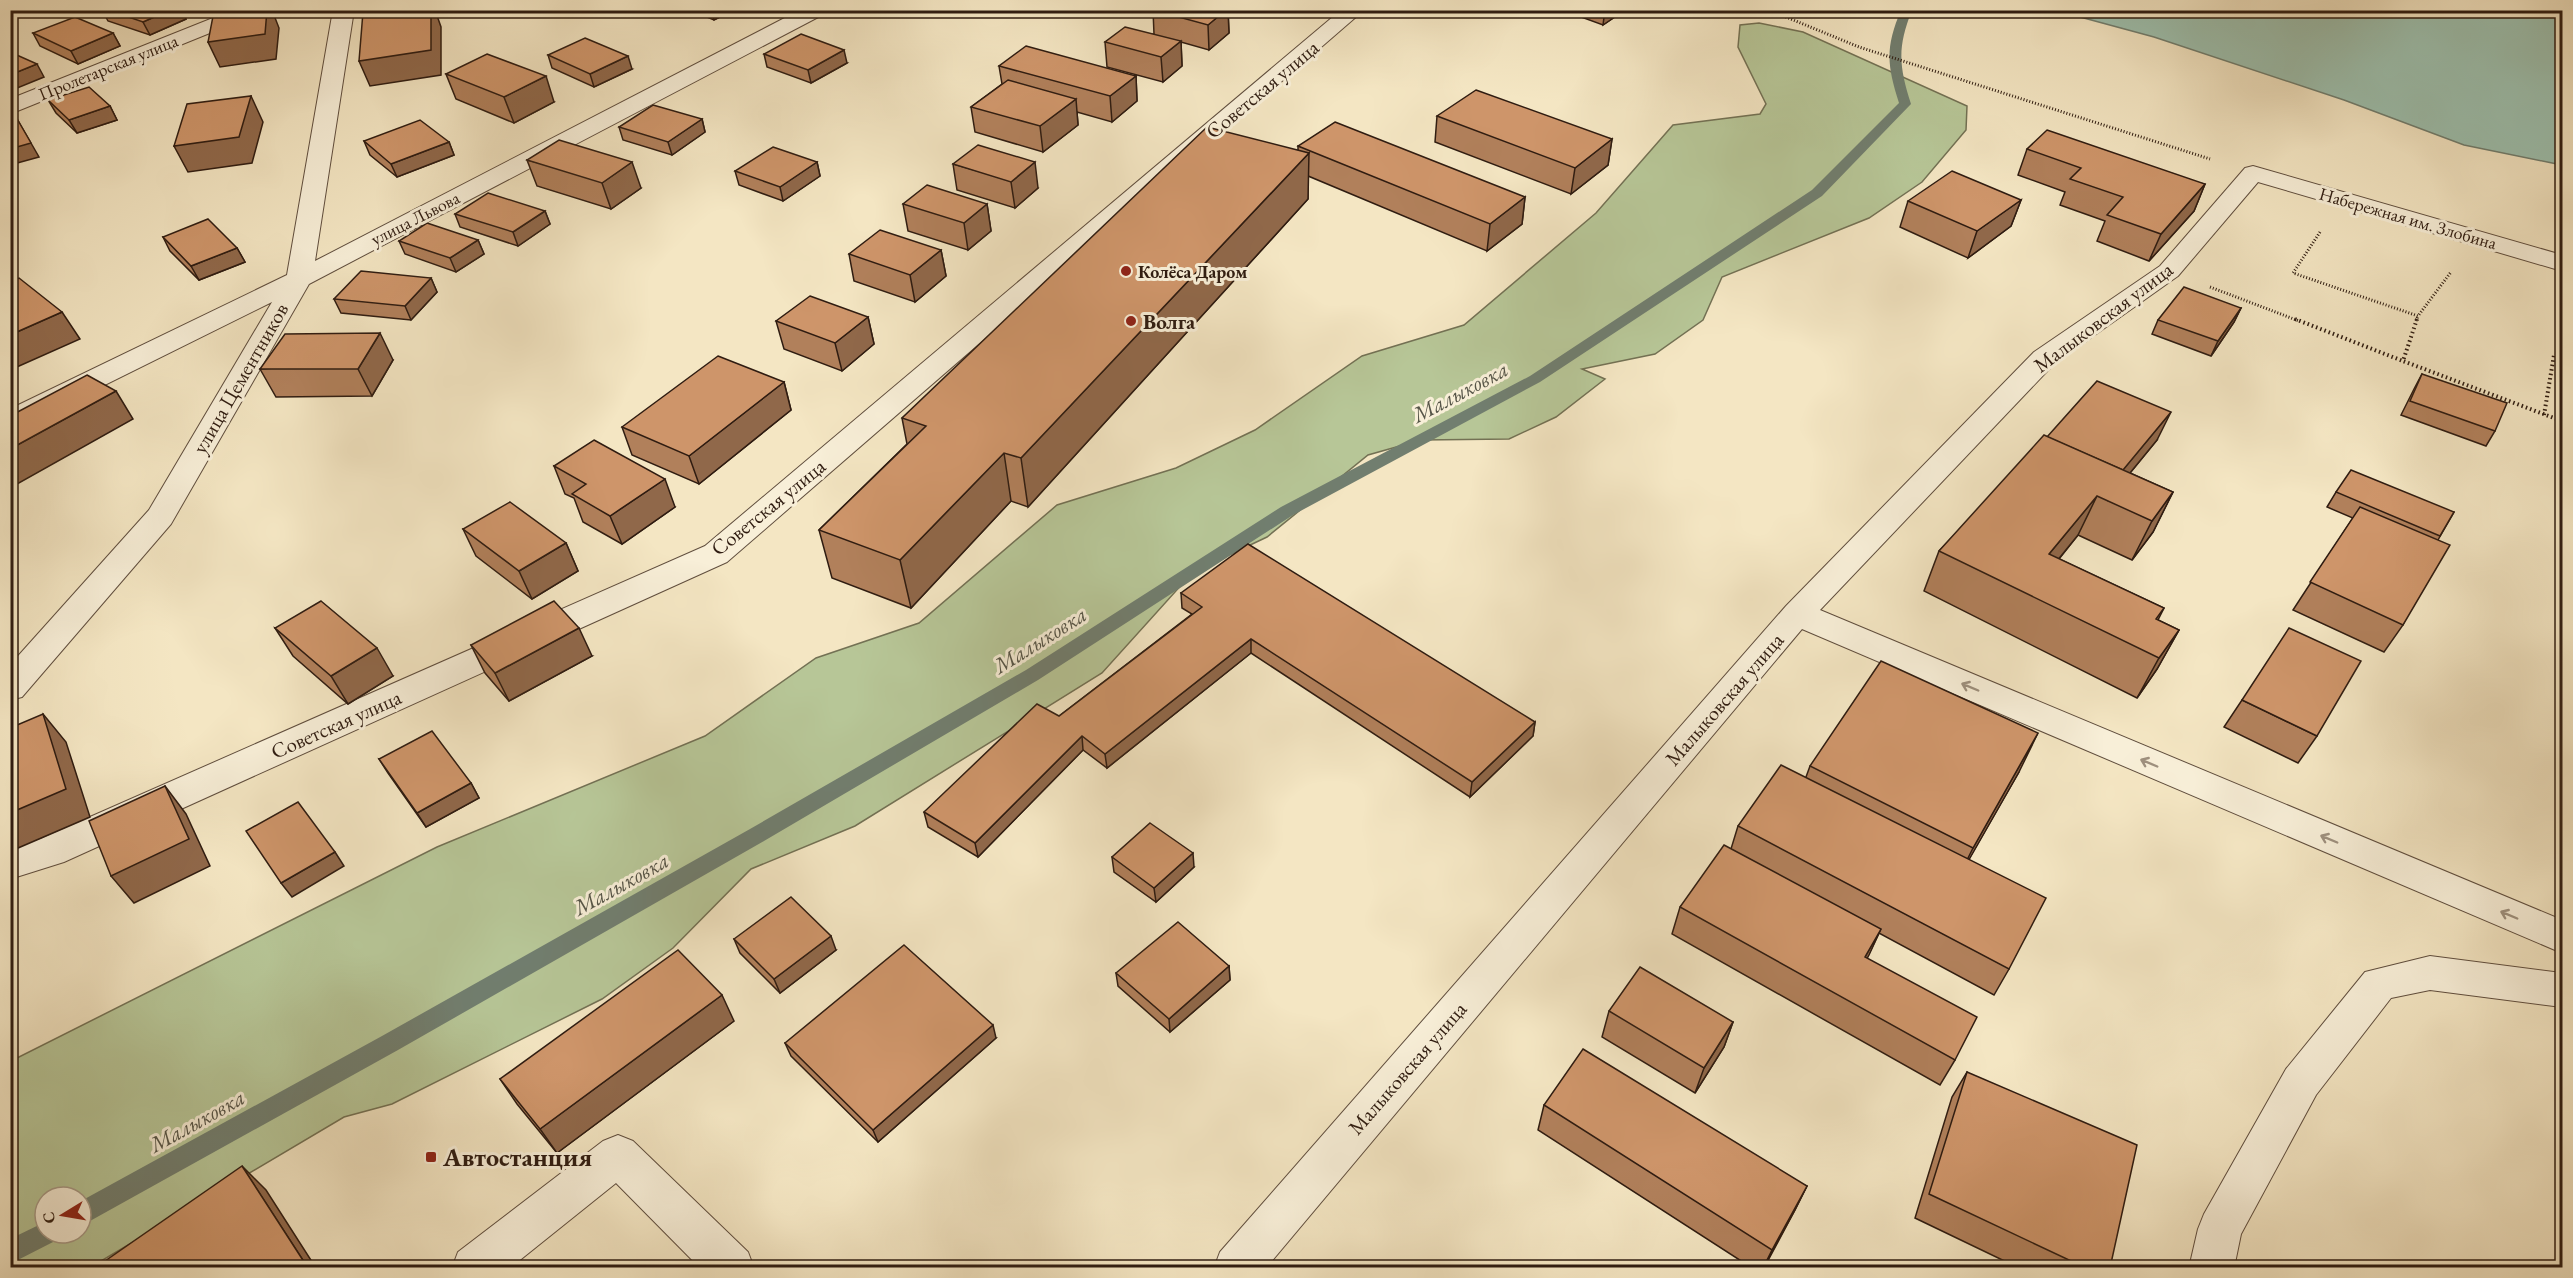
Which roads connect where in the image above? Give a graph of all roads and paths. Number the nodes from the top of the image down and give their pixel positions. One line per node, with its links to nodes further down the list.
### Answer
1 (274, 10): 6 (street, Пролетарская улица)
2 (344, 10): 12 (street, улица Цементников)
3 (818, 10): 12 (street, улица Львова)
4 (1354, 10): 21 (street, Советская улица)
5 (1769, 10): 7 (path)
6 (10, 106)
7 (2253, 173): 8 (street, Набережная им. Злобина); 11 (street, Малыковская улица)
8 (2341, 198): 9 (street, Набережная им. Злобина); 13 (path)
9 (2477, 238): 10 (street, Набережная им. Злобина); 13 (path)
10 (2562, 264)
11 (2169, 271): 15 (path); 19 (street, Малыковская улица)
12 (298, 279): 17 (street, улица Львова); 20 (street, улица Цементников)
13 (2418, 316): 15 (path)
14 (2562, 353): 16 (path)
15 (2403, 361): 16 (path)
16 (2544, 415): 18 (path)
17 (10, 421)
18 (2562, 421)
19 (1797, 614): 22 (street, one-way to 19); 26 (street, Малыковская улица)
20 (10, 688)
21 (10, 864)
22 (2562, 938)
23 (2562, 990): 27 (street)
24 (474, 1268): 25 (street)
25 (732, 1268)
26 (1236, 1268)
27 (2211, 1268)

